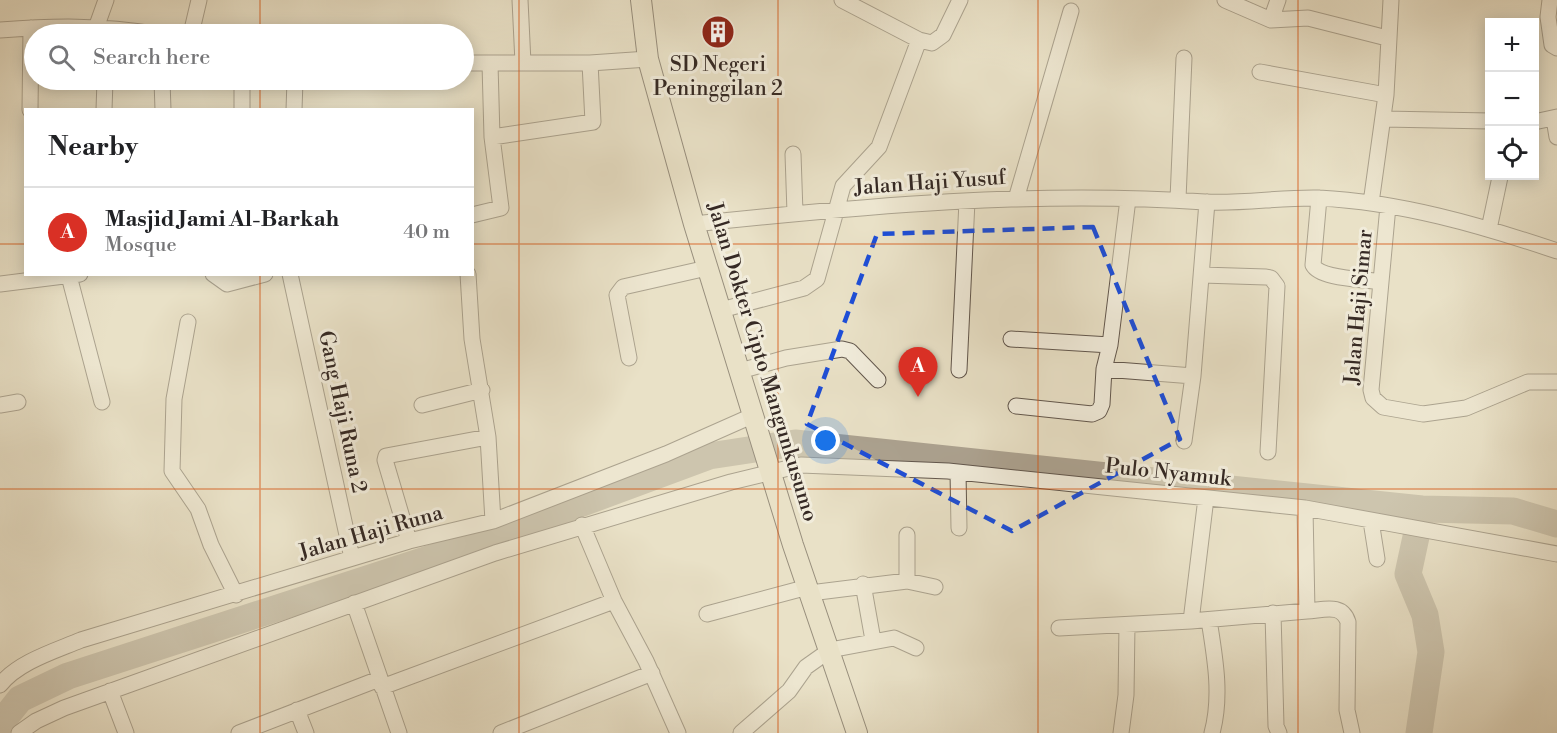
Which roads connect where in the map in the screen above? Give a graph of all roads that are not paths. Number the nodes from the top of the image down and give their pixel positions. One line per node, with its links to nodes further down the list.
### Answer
1 (106, 0): 13 (street)
2 (200, 0): 14 (street)
3 (520, 0): 24 (street)
4 (641, 0): 21 (main road, Jalan Dokter Cipto Mangunkusumo)
5 (842, 0): 18 (street)
6 (960, 0): 18 (street)
7 (1225, 0): 12 (street)
8 (1278, 0): 12 (street)
9 (1391, 0): 17 (street)
10 (1550, 0): 19 (street)
11 (1071, 11): 48 (street)
12 (1271, 20): 17 (street)
13 (104, 24)
14 (194, 24)
15 (24, 28): 16 (street)
16 (0, 30)
17 (1387, 38): 32 (street)
18 (919, 40): 54 (street)
19 (1557, 48)
20 (1184, 58): 46 (street)
21 (648, 60): 25 (street); 57 (main road, Jalan Dokter Cipto Mangunkusumo)
22 (474, 63): 23 (street)
23 (490, 63): 24 (street); 42 (street)
24 (523, 63): 25 (street)
25 (590, 63): 42 (street)
26 (1260, 72): 32 (street)
27 (30, 90): 33 (street)
28 (105, 90): 34 (street)
29 (162, 90): 35 (street)
30 (242, 90): 36 (street)
31 (295, 90): 37 (street)
32 (1386, 95): 39 (street)
33 (30, 108)
34 (104, 108)
35 (163, 108)
36 (242, 108)
37 (294, 108)
38 (1556, 118): 41 (street); 43 (street)
39 (1383, 119): 40 (street); 52 (street)
40 (1485, 121)
41 (1539, 121)
42 (492, 137): 56 (street)
43 (1557, 137)
44 (793, 154): 55 (street)
45 (1499, 180): 58 (street)
46 (1178, 195): 49 (street, Jalan Haji Yusuf); 51 (street, Jalan Haji Yusuf)
47 (1319, 198): 51 (street, Jalan Haji Yusuf); 52 (street, Jalan Haji Yusuf); 69 (street)
48 (1016, 199): 49 (street, Jalan Haji Yusuf); 50 (street, Jalan Haji Yusuf)
49 (1128, 199): 74 (street)
50 (967, 201): 54 (street, Jalan Haji Yusuf); 77 (street)
51 (1207, 202): 61 (street)
52 (1371, 203): 53 (street, Jalan Haji Simar)
53 (1388, 206): 58 (street, Jalan Haji Simar); 69 (street, Jalan Haji Simar)
54 (837, 209): 55 (street); 71 (street, Jalan Haji Yusuf)
55 (795, 213): 57 (street)
56 (474, 215)
57 (694, 224): 60 (main road, Jalan Dokter Cipto Mangunkusumo)
58 (1489, 229): 59 (street, Jalan Haji Simar)
59 (1557, 251)
60 (707, 268): 71 (main road, Jalan Dokter Cipto Mangunkusumo); 75 (street)
61 (1202, 275): 79 (street); 91 (street)
62 (59, 276): 68 (street)
63 (74, 276): 84 (street)
64 (216, 276): 65 (street)
65 (257, 276)
66 (290, 276): 103 (street, Gang Haji Runa 2)
67 (468, 276): 82 (street)
68 (28, 278): 70 (street)
69 (1380, 282): 81 (street, Jalan Haji Simar)
70 (0, 284)
71 (721, 310): 78 (main road, Jalan Dokter Cipto Mangunkusumo)
72 (188, 322): 109 (street)
73 (1011, 339): 74 (street)
74 (1110, 345): 76 (street)
75 (630, 358)
76 (1104, 369): 79 (street); 87 (street)
77 (959, 370)
78 (740, 371): 80 (street); 88 (main road, Jalan Dokter Cipto Mangunkusumo)
79 (1193, 376): 90 (street)
80 (878, 380)
81 (1557, 382)
82 (482, 390): 86 (street); 89 (street)
83 (18, 402): 85 (street)
84 (102, 402)
85 (0, 405)
86 (422, 405)
87 (1016, 406)
88 (756, 424): 92 (main road, Jalan Dokter Cipto Mangunkusumo); 96 (street, Jalan Haji Runa)
89 (488, 437): 96 (street); 101 (street)
90 (1184, 441)
91 (1268, 452)
92 (769, 464): 93 (street, Pulo Nyamuk); 98 (street, Pulo Nyamuk); 108 (main road, Jalan Dokter Cipto Mangunkusumo)
93 (958, 472): 94 (street, Pulo Nyamuk); 99 (street)
94 (1206, 498): 95 (street, Pulo Nyamuk); 116 (street)
95 (1305, 508): 97 (street, Pulo Nyamuk); 112 (street)
96 (493, 521): 101 (street, Jalan Haji Runa)
97 (1374, 521): 102 (street, Pulo Nyamuk); 104 (street)
98 (582, 525): 110 (street); 111 (street, Pulo Nyamuk)
99 (959, 528)
100 (907, 535): 105 (street)
101 (409, 542): 103 (street, Jalan Haji Runa)
102 (1557, 554)
103 (352, 558): 109 (street, Jalan Haji Runa)
104 (1377, 559)
105 (906, 581): 106 (street); 107 (street)
106 (863, 584): 108 (street); 119 (street)
107 (935, 587)
108 (809, 590): 114 (street); 121 (main road, Jalan Dokter Cipto Mangunkusumo)
109 (236, 595): 124 (street, Jalan Haji Runa)
110 (614, 601): 122 (street); 123 (street)
111 (354, 603): 123 (street); 125 (street, Pulo Nyamuk)
112 (1307, 611): 113 (street); 139 (street)
113 (1273, 613): 115 (street); 138 (street)
114 (706, 614)
115 (1209, 620): 116 (street); 137 (street)
116 (1191, 621): 117 (street)
117 (1127, 625): 118 (street); 136 (street)
118 (1059, 628)
119 (873, 640): 120 (street); 121 (street)
120 (916, 648)
121 (830, 650): 127 (street); 135 (main road, Jalan Dokter Cipto Mangunkusumo)
122 (652, 673): 133 (street); 134 (street)
123 (380, 683): 126 (street); 132 (street)
124 (0, 685)
125 (110, 691): 128 (street, Pulo Nyamuk); 129 (street)
126 (297, 710): 130 (street); 131 (street)
127 (748, 731)
128 (20, 733)
129 (126, 733)
130 (239, 733)
131 (306, 733)
132 (399, 733)
133 (501, 733)
134 (678, 733)
135 (857, 733)
136 (1121, 733)
137 (1212, 733)
138 (1279, 733)
139 (1352, 733)

